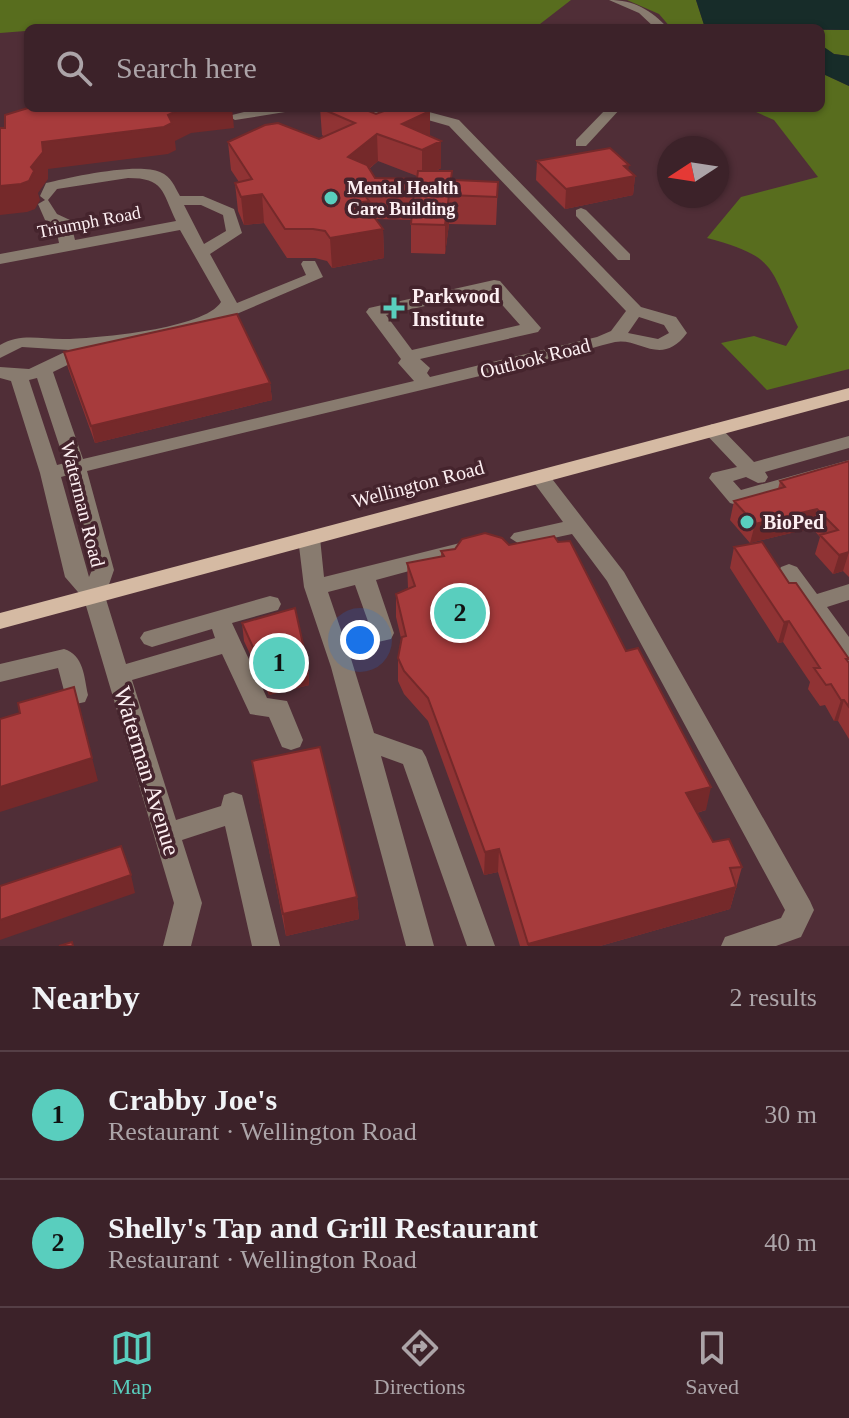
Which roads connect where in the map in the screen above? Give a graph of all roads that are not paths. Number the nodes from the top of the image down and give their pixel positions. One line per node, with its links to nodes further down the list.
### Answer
1 (615, 0): 2 (street)
2 (658, 24)
3 (260, 112): 6 (street)
4 (382, 112): 14 (street)
5 (610, 112): 7 (street)
6 (235, 116)
7 (581, 143)
8 (64, 183): 9 (street); 11 (street); 11 (street)
9 (175, 201): 12 (street); 16 (street)
10 (581, 213): 13 (street)
11 (62, 220): 15 (street)
12 (185, 224): 15 (street, Triumph Road); 16 (street)
13 (601, 233): 14 (street); 17 (street)
14 (568, 242): 21 (street)
15 (68, 246): 18 (street, Triumph Road)
16 (201, 253): 20 (street)
17 (624, 257)
18 (0, 259)
19 (309, 264): 20 (street)
20 (225, 310): 24 (street)
21 (635, 311): 22 (street, Outlook Road); 22 (street)
22 (617, 335): 25 (street, Outlook Road)
23 (0, 353): 24 (street)
24 (53, 359): 26 (street); 31 (street, Waterman Road)
25 (416, 368): 25 (street); 31 (street, Outlook Road)
26 (9, 374): 33 (street, Waterman Road)
27 (849, 394): 28 (main road, Wellington Road)
28 (712, 430): 32 (street); 34 (main road, Wellington Road)
29 (849, 442): 32 (street)
30 (849, 466): 35 (street)
31 (76, 467): 33 (street, Outlook Road); 44 (street, Waterman Road)
32 (750, 469): 35 (street); 35 (street)
33 (50, 473): 44 (street, Waterman Road)
34 (539, 476): 36 (street); 37 (main road, Wellington Road)
35 (770, 489)
36 (578, 526): 38 (street); 63 (street)
37 (309, 538): 42 (street); 44 (main road, Wellington Road)
38 (521, 538)
39 (487, 545): 41 (street)
40 (789, 572): 46 (street)
41 (363, 575): 42 (street); 51 (street)
42 (317, 587): 51 (street)
43 (849, 592): 46 (street)
44 (94, 596): 48 (main road, Wellington Road); 54 (street, Waterman Avenue)
45 (270, 604): 47 (street)
46 (812, 604): 52 (street)
47 (219, 619): 49 (street); 50 (street)
48 (0, 621)
49 (152, 638)
50 (229, 643): 54 (street); 56 (street)
51 (336, 643): 57 (street)
52 (849, 654)
53 (0, 673): 55 (street)
54 (118, 675): 58 (street, Waterman Avenue)
55 (76, 695)
56 (291, 740)
57 (364, 740): 61 (street); 62 (street)
58 (167, 834): 59 (street, Waterman Avenue); 60 (street)
59 (177, 946)
60 (266, 946)
61 (420, 946)
62 (481, 946)
63 (735, 946)

